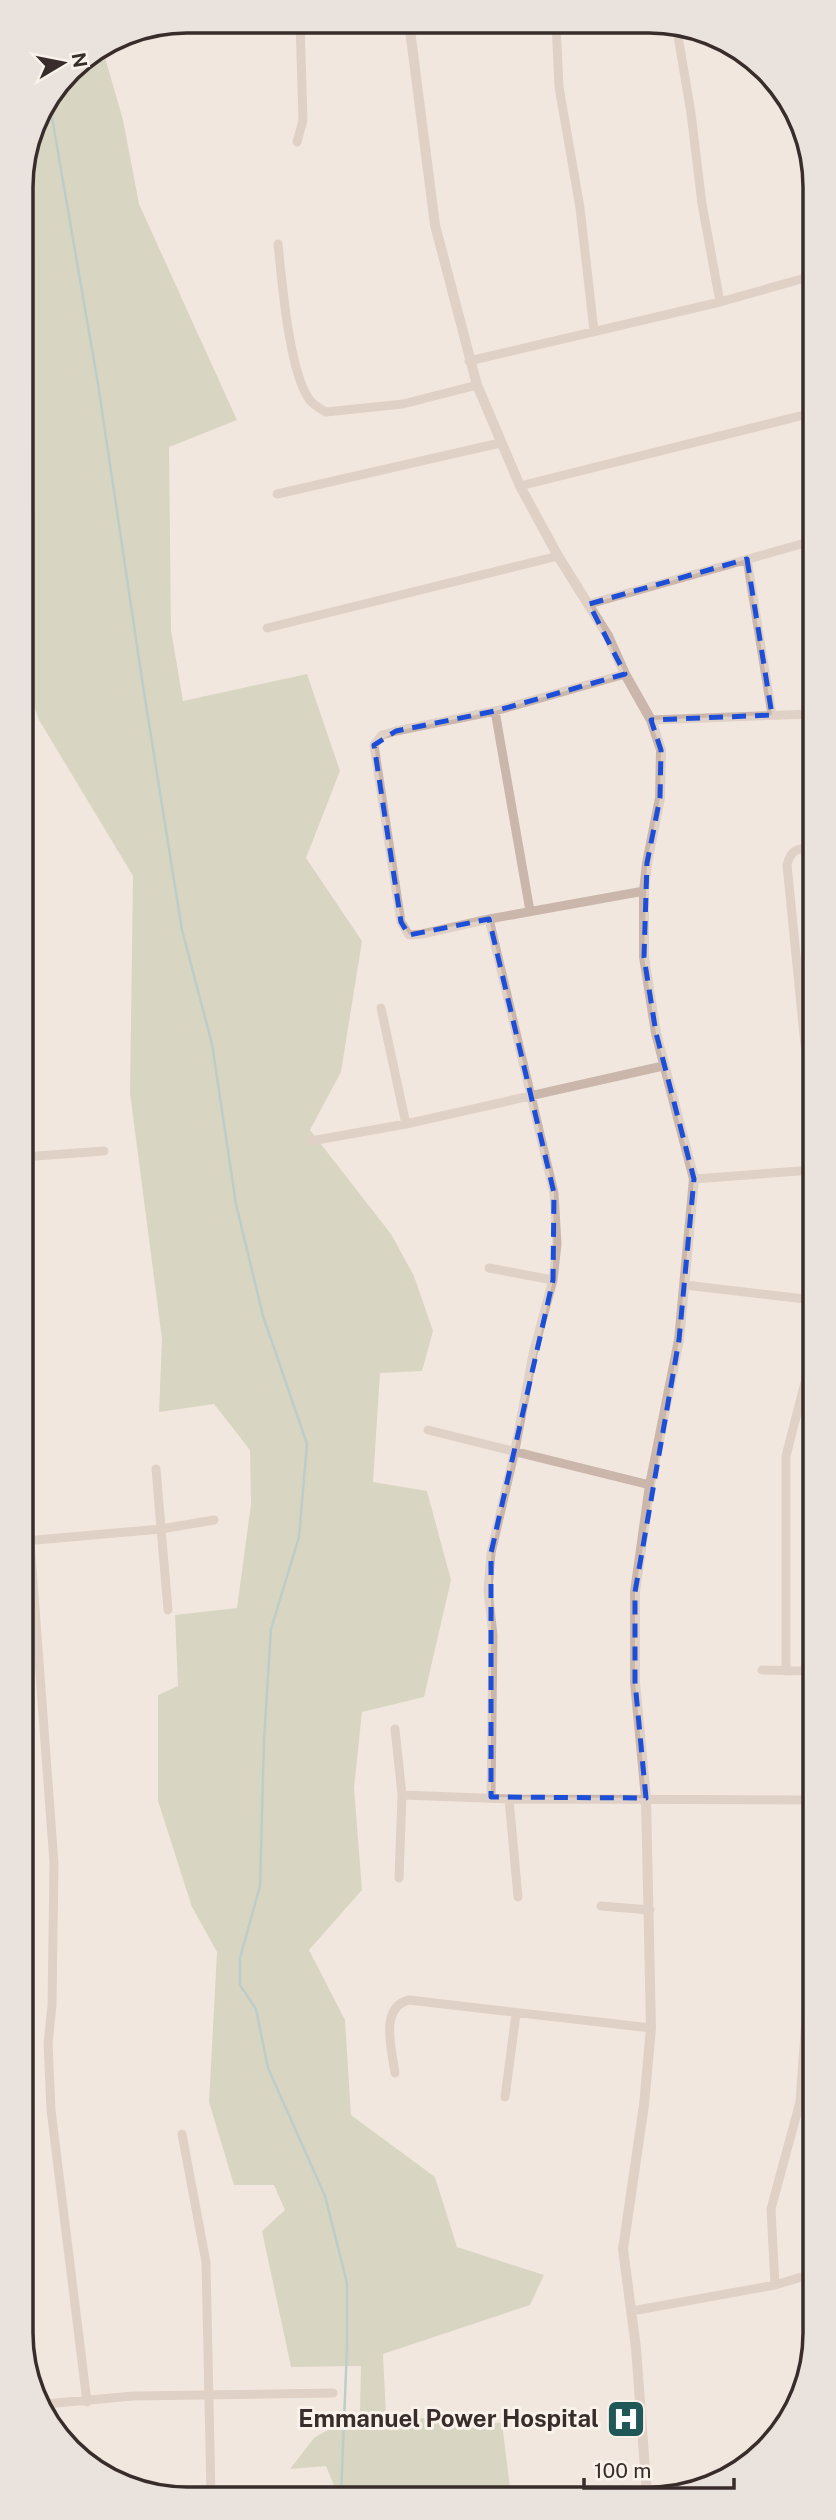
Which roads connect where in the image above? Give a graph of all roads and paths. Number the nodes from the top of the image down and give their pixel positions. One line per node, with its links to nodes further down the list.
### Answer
1 (556, 33): 9 (street)
2 (300, 34): 5 (street)
3 (411, 34): 10 (street)
4 (678, 36): 8 (street)
5 (297, 142)
6 (278, 244): 11 (street)
7 (803, 279): 8 (street)
8 (720, 302): 9 (street)
9 (594, 331): 10 (street)
10 (469, 361): 11 (street)
11 (477, 385): 13 (street)
12 (803, 415): 14 (street)
13 (500, 443): 14 (street); 15 (street)
14 (520, 486): 17 (street)
15 (277, 494)
16 (803, 544): 18 (street)
17 (558, 556): 19 (street); 20 (street)
18 (747, 559): 19 (street); 24 (street)
19 (589, 604): 21 (street)
20 (267, 628)
21 (625, 674): 22 (street); 25 (street)
22 (495, 711): 28 (street); 29 (street)
23 (803, 714): 24 (street)
24 (772, 715): 25 (street)
25 (651, 720): 27 (street)
26 (803, 849): 31 (street)
27 (644, 891): 28 (street); 32 (street)
28 (530, 911): 29 (street)
29 (489, 919): 33 (street)
30 (381, 1008): 34 (street)
31 (803, 1021)
32 (663, 1066): 33 (street); 39 (street)
33 (531, 1098): 34 (street); 41 (street)
34 (406, 1125): 35 (street)
35 (311, 1141)
36 (103, 1150): 37 (street)
37 (34, 1156)
38 (803, 1171): 39 (street)
39 (694, 1179): 42 (street)
40 (489, 1268): 41 (street)
41 (552, 1280): 46 (street)
42 (685, 1285): 43 (street); 48 (street)
43 (802, 1299)
44 (802, 1392): 55 (street)
45 (428, 1430): 46 (street)
46 (515, 1450): 48 (street); 59 (street)
47 (156, 1469): 50 (street)
48 (650, 1485): 60 (street)
49 (214, 1520): 50 (street)
50 (161, 1529): 51 (street); 52 (street)
51 (33, 1540)
52 (168, 1611)
53 (33, 1625): 78 (street)
54 (762, 1670): 55 (street)
55 (786, 1671): 56 (street)
56 (802, 1671)
57 (394, 1729): 58 (street)
58 (402, 1796): 59 (street); 63 (street)
59 (491, 1797): 61 (street)
60 (646, 1798): 61 (street); 62 (street); 66 (street)
61 (509, 1799): 64 (street)
62 (802, 1800)
63 (399, 1878)
64 (518, 1897)
65 (601, 1906): 66 (street)
66 (650, 1910): 68 (street)
67 (516, 2014): 68 (street); 70 (street); 71 (street)
68 (651, 2028): 75 (street)
69 (802, 2072): 74 (street)
70 (395, 2073)
71 (505, 2096)
72 (182, 2134): 77 (street)
73 (802, 2277): 74 (street)
74 (775, 2285): 75 (street)
75 (632, 2311): 81 (street)
76 (333, 2393): 77 (street)
77 (210, 2394): 78 (street); 80 (street)
78 (88, 2402): 79 (street)
79 (51, 2404)
80 (212, 2487)
81 (646, 2487)

